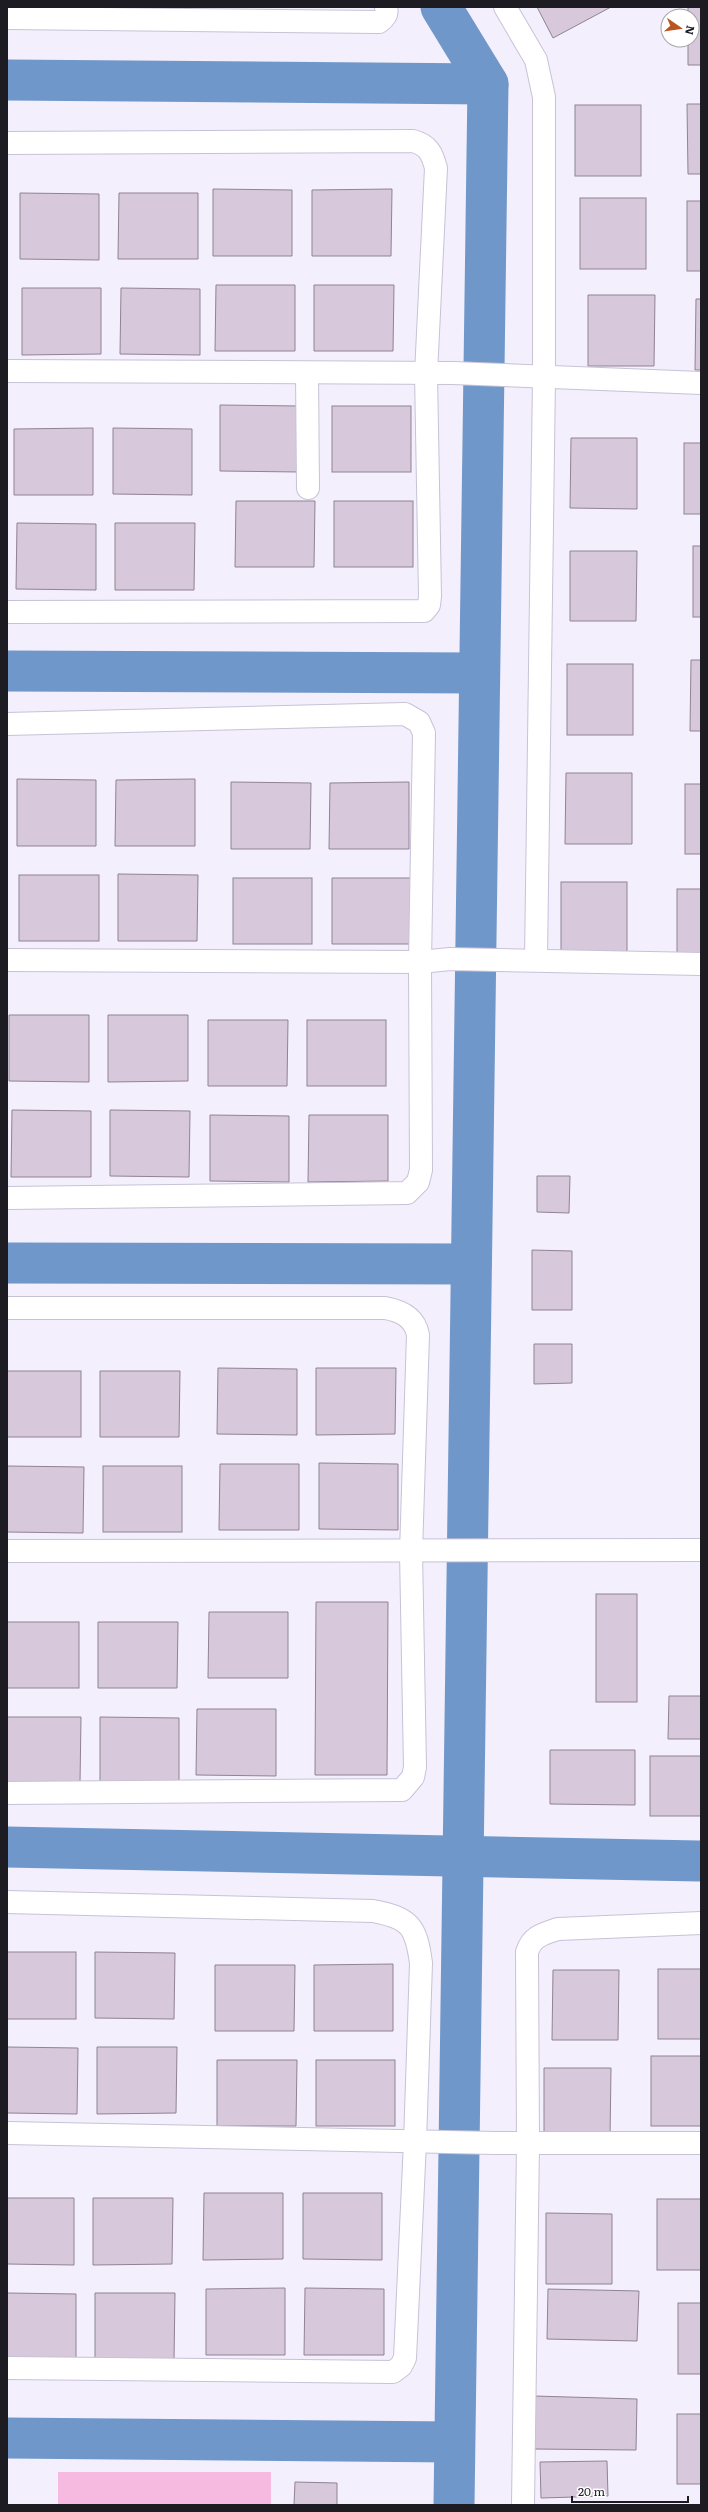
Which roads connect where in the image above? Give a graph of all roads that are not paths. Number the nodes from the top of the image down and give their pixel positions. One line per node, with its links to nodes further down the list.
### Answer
1 (386, 7): 3 (street)
2 (504, 7): 8 (street)
3 (7, 18)
4 (7, 142): 7 (street)
5 (7, 371): 6 (street)
6 (307, 373): 7 (street); 10 (street)
7 (426, 374): 8 (street); 11 (street)
8 (544, 378): 9 (street); 14 (street)
9 (701, 383)
10 (308, 488)
11 (7, 612)
12 (7, 724): 15 (street)
13 (7, 960): 15 (street)
14 (527, 960): 15 (street); 16 (street)
15 (420, 962): 17 (street)
16 (701, 964)
17 (7, 1198)
18 (7, 1308): 21 (street)
19 (701, 1550): 21 (street)
20 (7, 1551): 21 (street)
21 (411, 1552): 22 (street)
22 (7, 1794)
23 (7, 1902): 26 (street)
24 (701, 1923): 27 (street)
25 (7, 2133): 26 (street)
26 (415, 2142): 27 (street); 29 (street)
27 (528, 2143): 28 (street); 30 (street)
28 (701, 2143)
29 (7, 2368)
30 (523, 2505)

